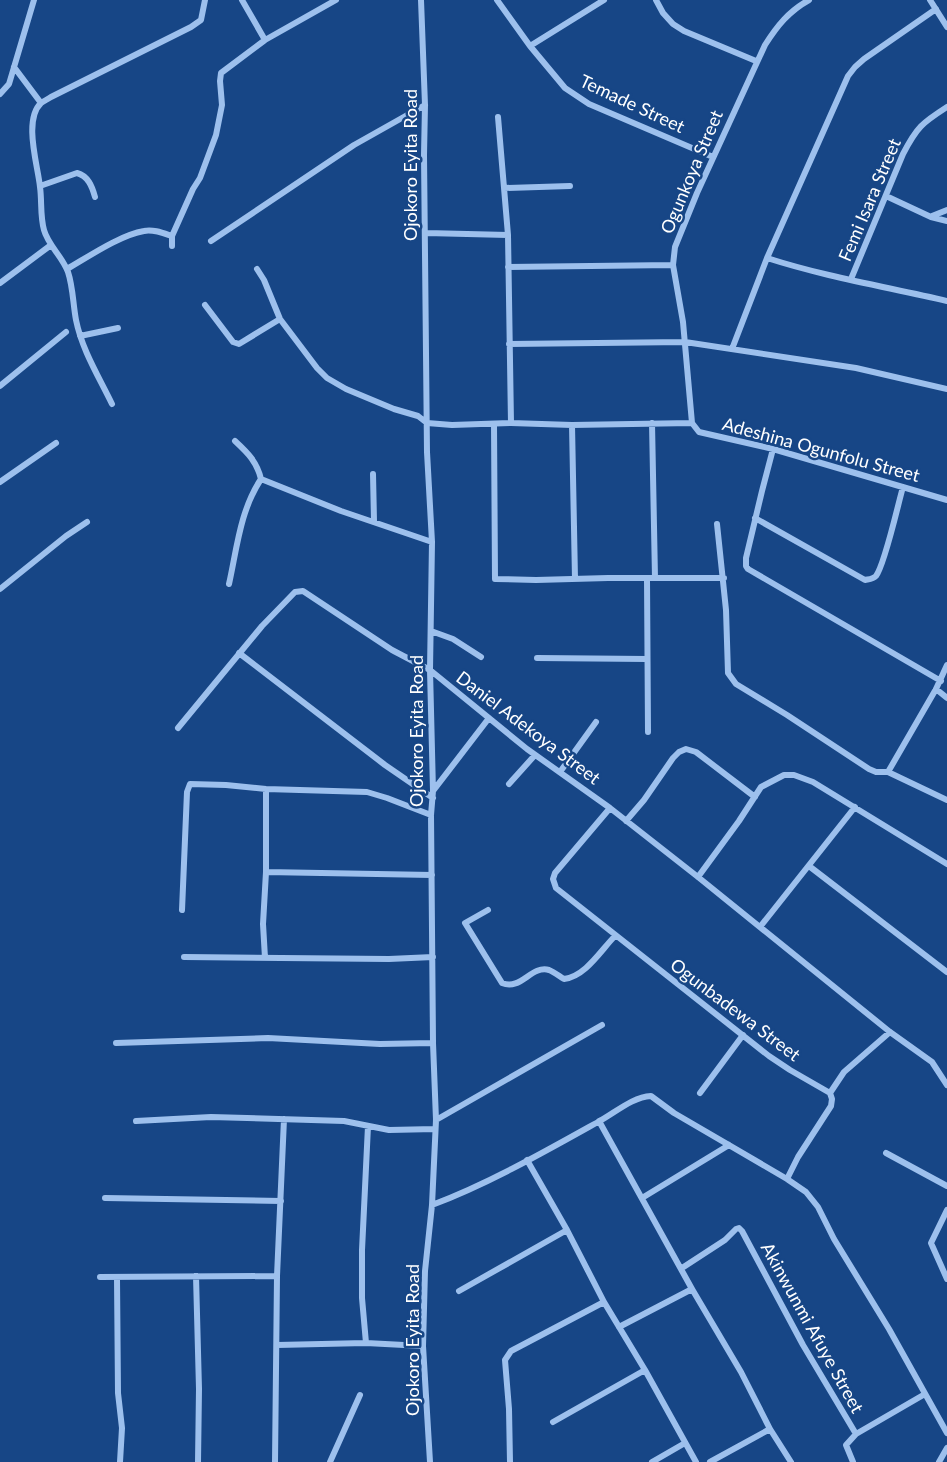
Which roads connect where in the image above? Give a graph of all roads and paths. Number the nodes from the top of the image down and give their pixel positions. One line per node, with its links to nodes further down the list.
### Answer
1 (34, 0): 16 (street)
2 (205, 0): 18 (street)
3 (242, 0): 13 (street)
4 (336, 0): 13 (street)
5 (421, 0): 19 (street, Ojokoro Eyita Road)
6 (497, 0): 14 (street, Temade Street)
7 (604, 0): 14 (street)
8 (656, 0): 15 (street)
9 (809, 0): 15 (street, Ogunkoya Street)
10 (930, 0): 11 (street)
11 (936, 9): 12 (street); 37 (street)
12 (947, 27)
13 (265, 40): 33 (street)
14 (530, 46): 22 (street, Temade Street)
15 (756, 61): 22 (street, Ogunkoya Street)
16 (14, 67): 17 (street); 18 (street)
17 (0, 94)
18 (41, 103): 23 (street)
19 (425, 105): 31 (street, Ojokoro Eyita Road); 34 (street)
20 (947, 107): 26 (street, Femi Isara Street)
21 (498, 117): 25 (street)
22 (713, 157): 38 (street, Ogunkoya Street)
23 (40, 186): 27 (street); 35 (street)
24 (570, 186): 25 (street)
25 (504, 188): 32 (street)
26 (886, 196): 29 (street); 42 (street, Femi Isara Street)
27 (95, 197)
28 (947, 210): 29 (street)
29 (930, 217): 30 (street)
30 (947, 222)
31 (426, 233): 32 (street); 56 (street, Ojokoro Eyita Road)
32 (508, 234): 39 (street)
33 (172, 236): 36 (street); 40 (street)
34 (211, 241)
35 (51, 245): 40 (street); 43 (street)
36 (172, 246)
37 (767, 258): 42 (street); 52 (street)
38 (673, 265): 39 (street); 50 (street, Ogunkoya Street)
39 (508, 267): 51 (street)
40 (67, 269): 49 (street)
41 (257, 270): 46 (street)
42 (851, 279): 44 (street)
43 (0, 283)
44 (947, 301)
45 (205, 305): 46 (street)
46 (280, 319): 56 (street)
47 (118, 328): 49 (street)
48 (66, 332): 53 (street)
49 (80, 336): 55 (street)
50 (685, 342): 51 (street); 52 (street); 59 (street, Ogunkoya Street)
51 (509, 344): 57 (street)
52 (732, 349): 54 (street)
53 (0, 386)
54 (947, 390)
55 (112, 404)
56 (428, 423): 60 (street); 74 (street, Ojokoro Eyita Road)
57 (511, 423): 60 (street); 61 (street)
58 (652, 423): 59 (street); 61 (street); 76 (street)
59 (692, 423): 64 (street, Adeshina Ogunfolu Street)
60 (494, 424): 78 (street)
61 (572, 425): 78 (street)
62 (235, 441): 66 (street)
63 (56, 443): 67 (street)
64 (773, 449): 68 (street, Adeshina Ogunfolu Street); 70 (street)
65 (373, 474): 71 (street)
66 (261, 479): 71 (street); 79 (street)
67 (0, 482)
68 (903, 487): 69 (street, Adeshina Ogunfolu Street); 70 (street)
69 (947, 500)
70 (755, 518): 88 (street)
71 (374, 521): 74 (street)
72 (87, 522): 80 (street)
73 (717, 524): 77 (street)
74 (432, 542): 81 (street, Ojokoro Eyita Road)
75 (647, 578): 76 (street); 78 (street); 85 (street)
76 (655, 578): 77 (street)
77 (724, 578): 97 (street)
78 (575, 579)
79 (229, 584)
80 (0, 589)
81 (431, 631): 83 (street); 87 (street, Ojokoro Eyita Road)
82 (239, 653): 87 (street, Daniel Adekoya Street); 93 (street); 100 (street)
83 (481, 657)
84 (537, 658): 85 (street)
85 (647, 659): 94 (street)
86 (947, 665): 88 (street)
87 (429, 670): 91 (street, Daniel Adekoya Street); 100 (street, Ojokoro Eyita Road)
88 (941, 681): 89 (street)
89 (936, 689): 90 (street); 97 (street)
90 (947, 698)
91 (489, 718): 95 (street, Daniel Adekoya Street); 100 (street)
92 (596, 722): 96 (street)
93 (178, 729)
94 (648, 732)
95 (535, 755): 96 (street, Daniel Adekoya Street); 98 (street)
96 (560, 772): 104 (street, Daniel Adekoya Street)
97 (888, 772): 102 (street)
98 (509, 784)
99 (266, 789): 105 (street); 109 (street); 112 (street)
100 (433, 795): 105 (street, Ojokoro Eyita Road)
101 (755, 796): 103 (street); 106 (street); 111 (street)
102 (947, 800)
103 (855, 807): 107 (street); 108 (street)
104 (610, 808): 106 (street, Daniel Adekoya Street); 115 (street, Ogunbadewa Street)
105 (431, 815): 110 (street, Ojokoro Eyita Road)
106 (626, 821): 111 (street, Daniel Adekoya Street)
107 (947, 864)
108 (809, 866): 114 (street); 119 (street)
109 (265, 872): 110 (street); 118 (street)
110 (432, 874): 117 (street, Ojokoro Eyita Road)
111 (698, 877): 114 (street, Daniel Adekoya Street)
112 (182, 910)
113 (488, 910): 115 (street)
114 (761, 927): 121 (street, Daniel Adekoya Street)
115 (615, 936): 122 (street, Ogunbadewa Street)
116 (184, 957): 118 (street)
117 (433, 957): 118 (street); 124 (street, Ojokoro Eyita Road)
118 (265, 958)
119 (947, 972)
120 (602, 1025): 129 (street)
121 (890, 1032): 125 (street, Daniel Adekoya Street); 127 (street)
122 (743, 1035): 126 (street); 127 (street, Ogunbadewa Street)
123 (116, 1043): 124 (street)
124 (433, 1043): 129 (street, Ojokoro Eyita Road)
125 (947, 1085)
126 (701, 1093)
127 (830, 1093): 137 (street)
128 (284, 1119): 130 (street); 132 (street); 141 (street)
129 (436, 1120): 133 (street, Ojokoro Eyita Road)
130 (136, 1121)
131 (599, 1121): 134 (street); 136 (street); 140 (street)
132 (368, 1126): 133 (street); 155 (street)
133 (435, 1129): 142 (street, Ojokoro Eyita Road)
134 (729, 1145): 137 (street); 140 (street)
135 (886, 1153): 138 (street)
136 (527, 1160): 142 (street); 144 (street)
137 (788, 1178): 159 (street)
138 (947, 1186)
139 (105, 1198): 141 (street)
140 (642, 1198): 145 (street)
141 (281, 1200): 147 (street)
142 (432, 1205): 157 (street, Ojokoro Eyita Road)
143 (947, 1210): 150 (street)
144 (568, 1230): 152 (street); 153 (street)
145 (681, 1268): 151 (street); 164 (street, Akinwunmi Afuye Street)
146 (196, 1276): 147 (street); 149 (street); 168 (street)
147 (277, 1276): 156 (street)
148 (100, 1277): 149 (street)
149 (117, 1278): 167 (street)
150 (947, 1279)
151 (692, 1289): 154 (street); 162 (street)
152 (459, 1291)
153 (604, 1302): 154 (street); 172 (street)
154 (619, 1327): 158 (street)
155 (366, 1343): 156 (street); 157 (street)
156 (277, 1345): 169 (street)
157 (424, 1346): 171 (street, Ojokoro Eyita Road)
158 (645, 1370): 161 (street); 165 (street)
159 (925, 1394): 163 (street); 164 (street, Akinwunmi Afuye Street)
160 (360, 1395): 170 (street)
161 (553, 1422)
162 (770, 1429): 175 (street); 176 (street)
163 (947, 1433)
164 (856, 1434): 177 (street)
165 (685, 1443): 173 (street); 174 (street)
166 (947, 1448): 178 (street)
167 (120, 1462)
168 (198, 1462)
169 (275, 1462)
170 (330, 1462)
171 (429, 1462)
172 (510, 1462)
173 (653, 1462)
174 (696, 1462)
175 (710, 1462)
176 (791, 1462)
177 (853, 1462)
178 (939, 1462)

